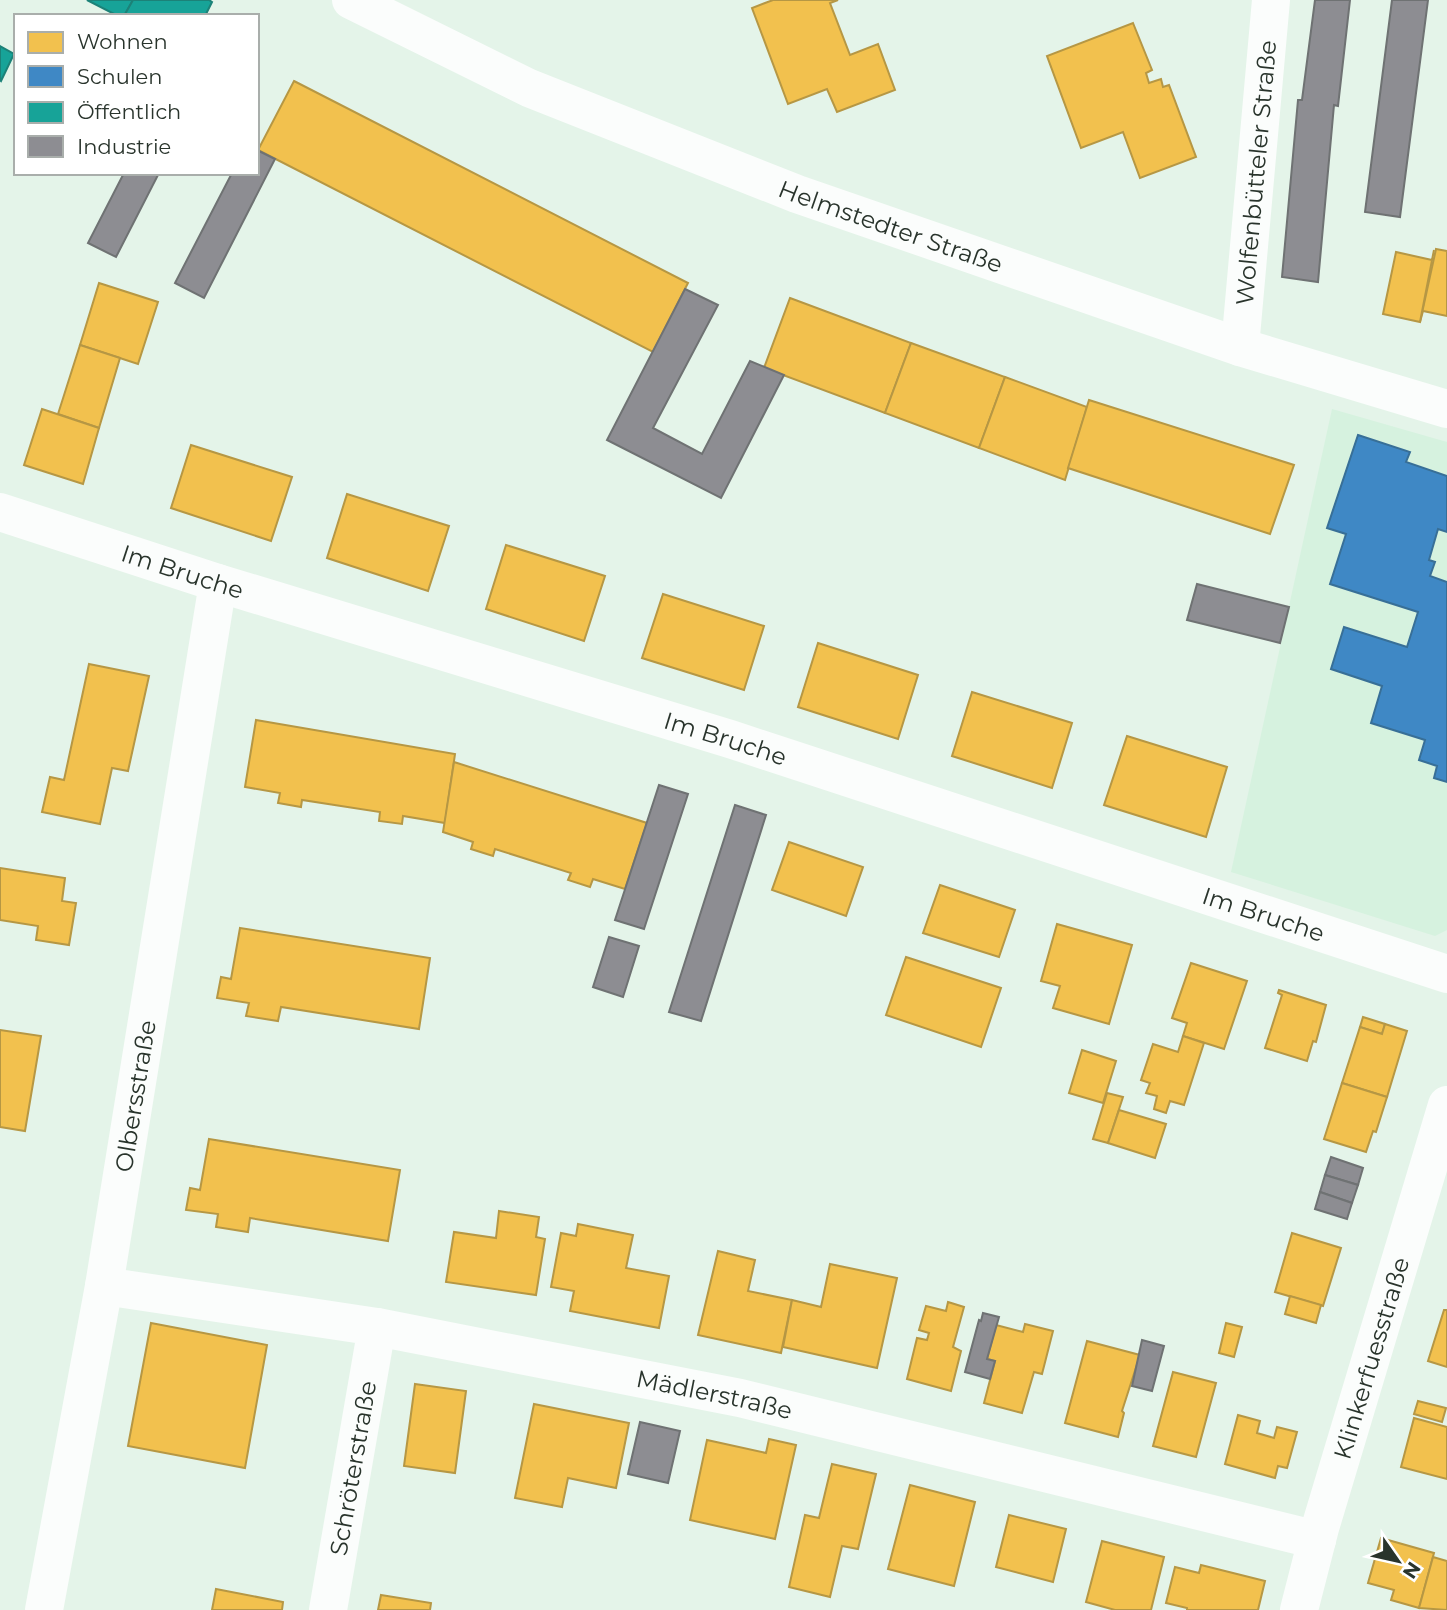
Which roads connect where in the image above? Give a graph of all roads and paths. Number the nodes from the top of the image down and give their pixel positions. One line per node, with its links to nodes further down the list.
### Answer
1 (351, 0): 3 (street, Helmstedter Straße)
2 (1271, 0): 3 (street, Wolfenbütteler Straße)
3 (1240, 347): 4 (street, Helmstedter Straße)
4 (1447, 409)
5 (0, 512): 6 (street, Im Bruche)
6 (218, 583): 7 (street, Im Bruche); 9 (street, Olbersstraße)
7 (1447, 974)
8 (1447, 1105): 11 (street, Klinkerfuesstraße)
9 (104, 1286): 10 (street, Mädlerstraße); 12 (street, Olbersstraße)
10 (377, 1328): 11 (street, Mädlerstraße); 13 (street, Schröterstraße)
11 (1317, 1540): 14 (street, Klinkerfuesstraße)
12 (44, 1610)
13 (327, 1610)
14 (1298, 1610)

